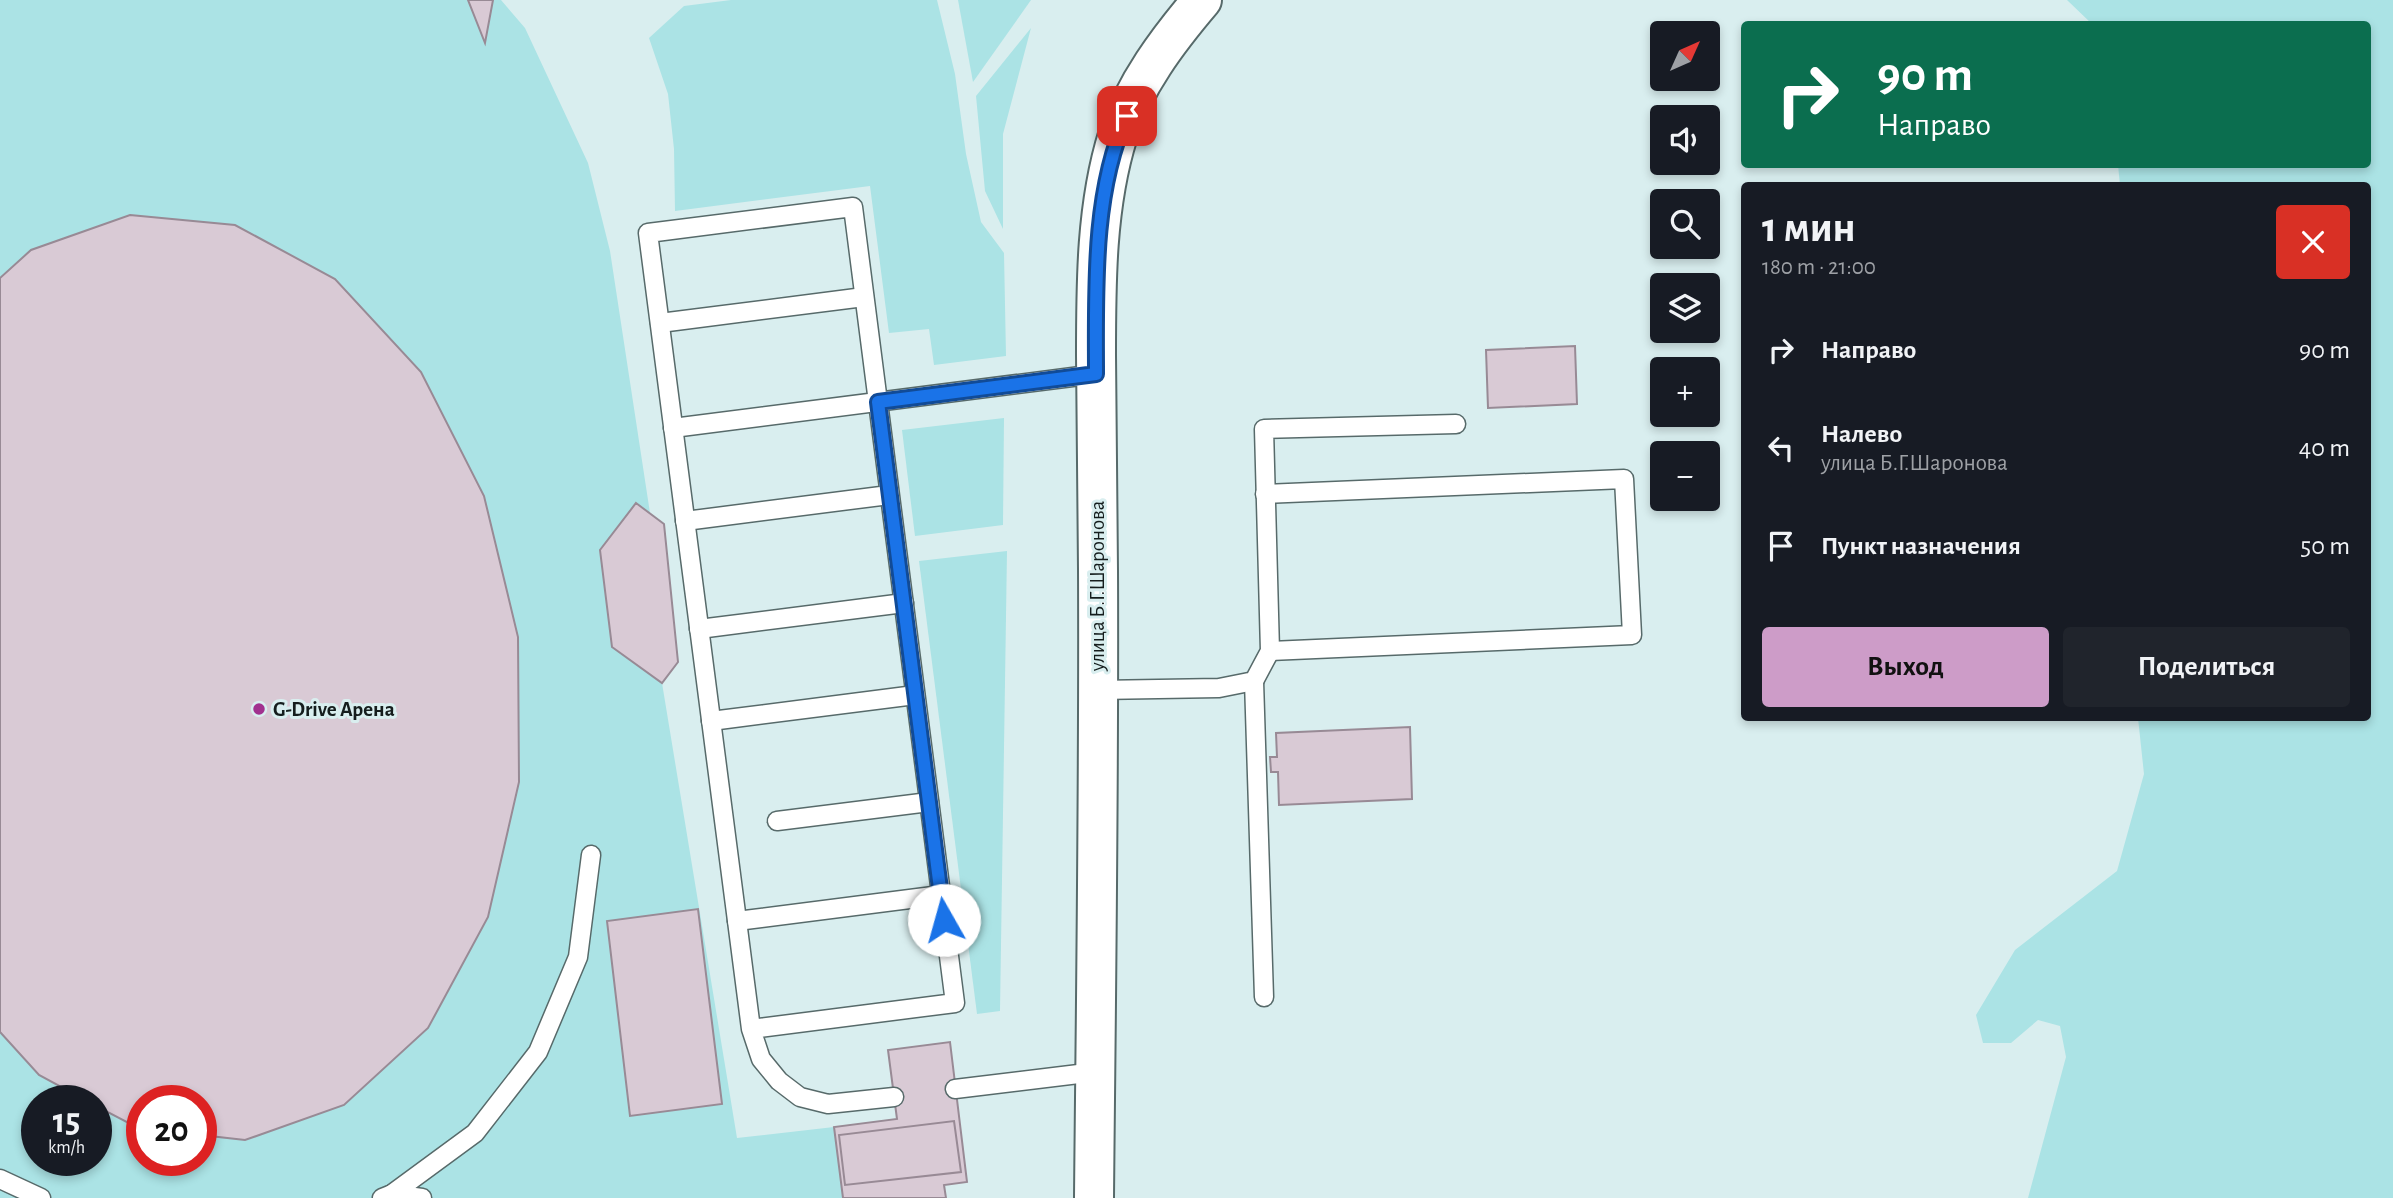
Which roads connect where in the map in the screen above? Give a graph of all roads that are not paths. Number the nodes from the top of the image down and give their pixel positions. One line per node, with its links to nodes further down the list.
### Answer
1 (1202, 0): 4 (main road, улица Б.Г.Шаронова)
2 (864, 297): 3 (lane); 3 (lane); 5 (lane)
3 (660, 323): 7 (lane)
4 (1096, 374): 5 (lane); 15 (main road, улица Б.Г.Шаронова)
5 (878, 402): 7 (lane); 9 (lane)
6 (1456, 424): 8 (lane)
7 (673, 428): 10 (lane)
8 (1265, 494): 13 (lane); 13 (lane)
9 (890, 495): 10 (lane); 11 (lane)
10 (685, 521): 12 (lane)
11 (904, 603): 12 (lane); 16 (lane)
12 (699, 629): 17 (lane)
13 (1270, 651): 14 (lane)
14 (1254, 681): 15 (lane); 23 (lane)
15 (1098, 690): 25 (main road, улица Б.Г.Шаронова)
16 (915, 695): 17 (lane); 18 (lane)
17 (711, 721): 22 (lane)
18 (929, 802): 19 (lane); 21 (lane)
19 (777, 821)
20 (591, 855): 29 (lane)
21 (941, 895): 22 (lane); 24 (lane)
22 (737, 921): 24 (lane)
23 (1264, 997)
24 (751, 1029): 27 (lane)
25 (1096, 1072): 26 (lane); 32 (main road, улица Б.Г.Шаронова)
26 (955, 1089)
27 (894, 1097)
28 (0, 1179): 30 (lane)
29 (387, 1196): 31 (lane)
30 (41, 1198)
31 (422, 1198)
32 (1094, 1198)

